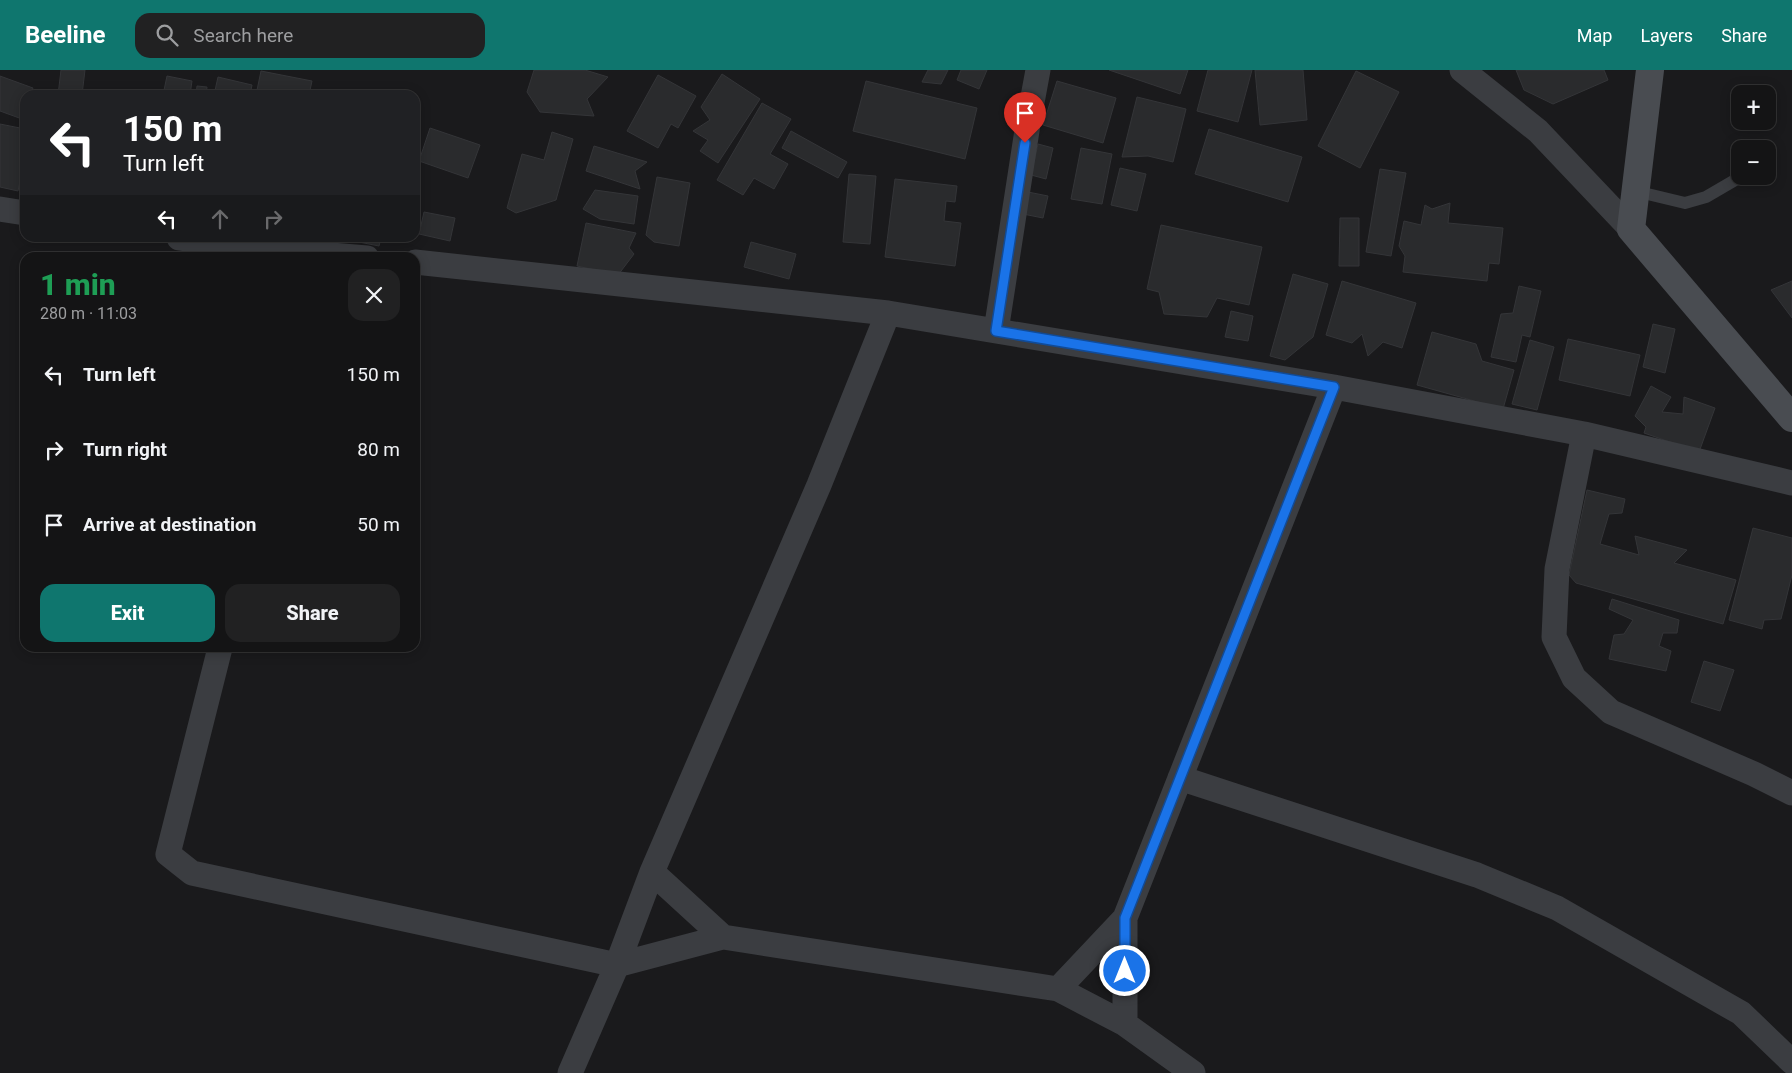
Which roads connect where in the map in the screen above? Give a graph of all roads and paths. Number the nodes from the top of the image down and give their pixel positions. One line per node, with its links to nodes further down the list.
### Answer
1 (1038, 70): 13 (street)
2 (1462, 70): 8 (street)
3 (1650, 70): 5 (street)
4 (1731, 182): 5 (lane)
5 (1635, 191): 8 (street)
6 (0, 209): 7 (street)
7 (20, 212)
8 (1631, 229): 15 (street)
9 (206, 242): 10 (street)
10 (295, 252)
11 (420, 263): 12 (street)
12 (888, 313): 13 (street); 21 (street)
13 (996, 331): 14 (street)
14 (1334, 387): 16 (street); 19 (street)
15 (1792, 418)
16 (1584, 434): 17 (street); 20 (street)
17 (1792, 483)
18 (219, 652): 24 (street)
19 (1180, 778): 22 (street); 27 (street)
20 (1792, 793)
21 (652, 872): 23 (street); 24 (street)
22 (1125, 918): 25 (street); 26 (street)
23 (723, 937): 24 (street); 25 (street)
24 (616, 965): 28 (street)
25 (1058, 989): 26 (street)
26 (1125, 1024): 29 (street)
27 (1792, 1062)
28 (570, 1073)
29 (1193, 1073)

